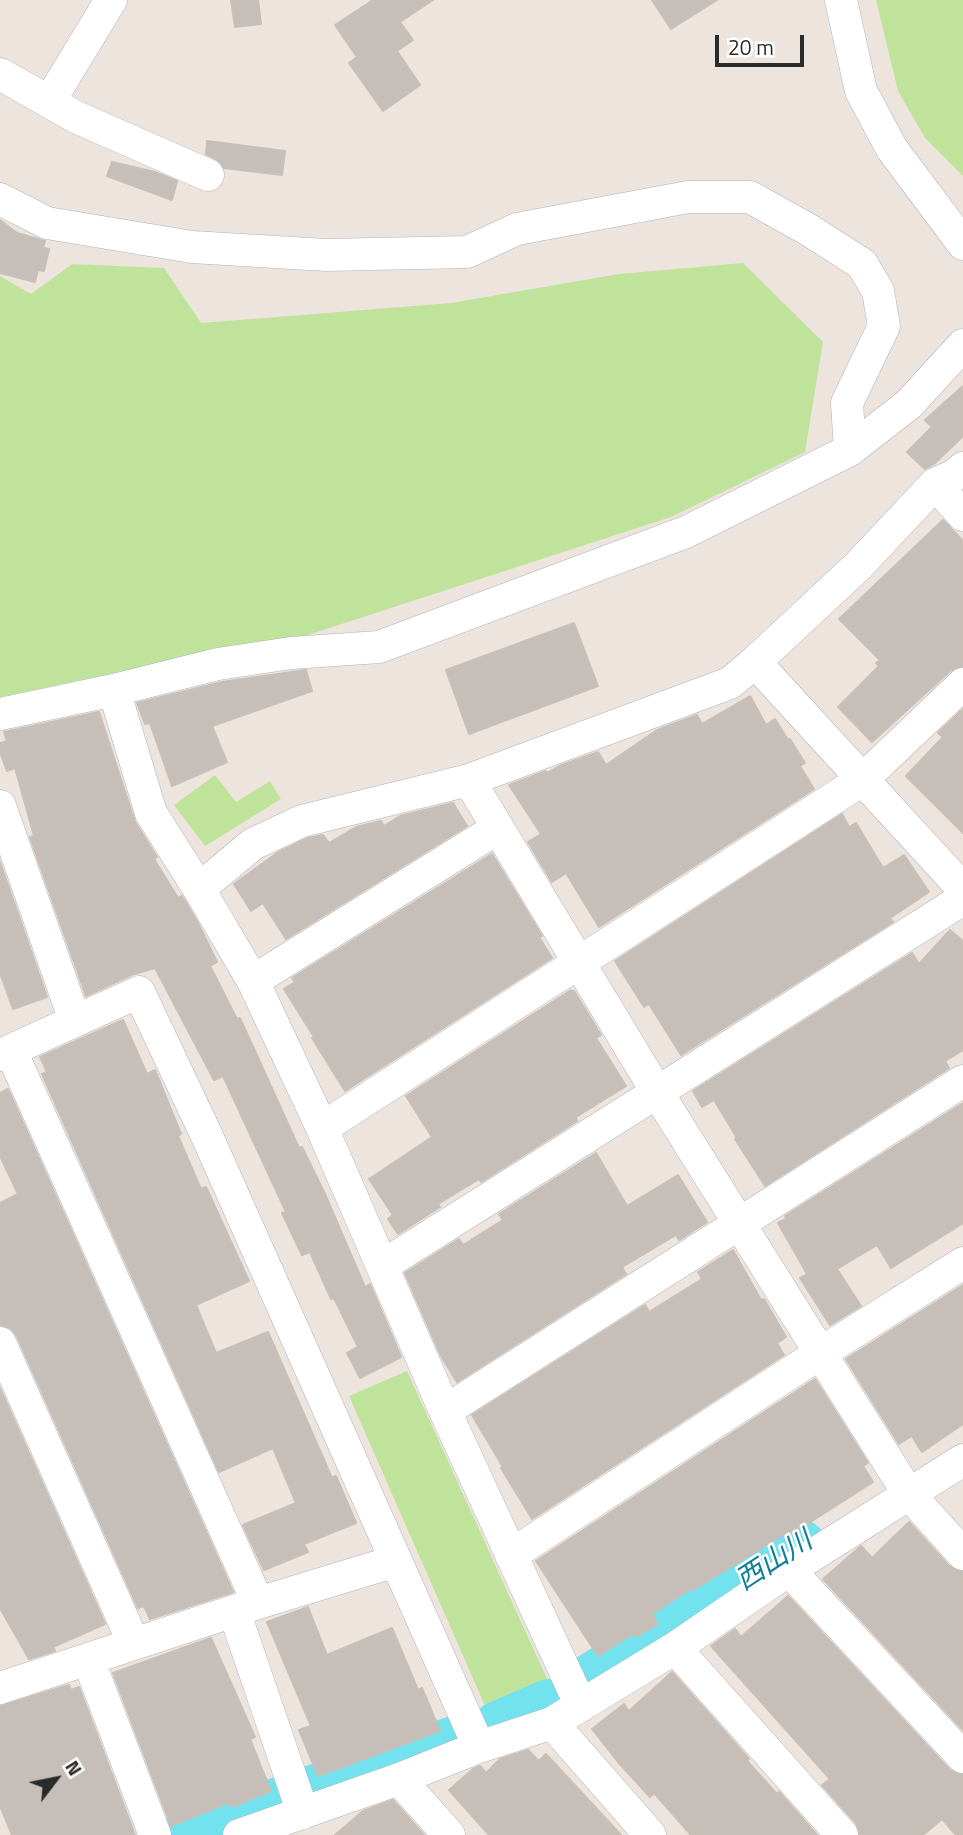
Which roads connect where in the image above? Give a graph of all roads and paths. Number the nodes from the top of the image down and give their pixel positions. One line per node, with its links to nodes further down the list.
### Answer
1 (111, 0): 4 (street)
2 (841, 0): 7 (street)
3 (0, 74): 4 (street)
4 (50, 102): 5 (street)
5 (208, 175)
6 (0, 199): 9 (street)
7 (963, 244)
8 (963, 345): 9 (street)
9 (850, 450): 15 (street)
10 (963, 468): 11 (street)
11 (935, 484): 12 (street); 13 (street)
12 (963, 516)
13 (755, 662): 17 (street); 18 (street)
14 (963, 684): 18 (street)
15 (114, 690): 16 (street); 21 (street)
16 (0, 714)
17 (469, 780): 20 (street); 21 (street)
18 (862, 780): 22 (street); 24 (street)
19 (0, 806): 26 (street)
20 (498, 828): 24 (street); 25 (street)
21 (200, 889): 25 (street)
22 (963, 889)
23 (963, 899): 29 (street)
24 (580, 962): 29 (street); 30 (street)
25 (253, 981): 30 (street)
26 (75, 1021): 27 (street); 41 (street)
27 (5, 1053): 43 (street)
28 (963, 1081): 31 (street)
29 (657, 1092): 31 (street); 33 (street)
30 (322, 1128): 33 (street)
31 (740, 1224): 35 (street); 36 (street)
32 (963, 1263): 35 (street)
33 (382, 1266): 36 (street)
34 (0, 1343): 44 (street)
35 (819, 1354): 38 (street); 39 (street)
36 (445, 1411): 39 (street)
37 (963, 1460): 38 (street)
38 (908, 1493): 40 (street); 42 (street)
39 (511, 1555): 48 (street)
40 (963, 1555)
41 (396, 1561): 43 (street); 50 (street)
42 (789, 1570): 45 (street); 51 (street)
43 (246, 1607): 44 (street); 53 (street)
44 (134, 1644): 46 (street)
45 (676, 1648): 48 (street); 58 (street)
46 (88, 1659): 47 (street); 54 (street)
47 (4, 1678)
48 (581, 1706): 49 (street)
49 (552, 1723): 50 (street); 57 (street)
50 (479, 1747): 52 (street)
51 (963, 1757)
52 (399, 1779): 53 (street); 56 (street)
53 (303, 1813): 55 (street)
54 (155, 1835)
55 (242, 1835)
56 (449, 1835)
57 (650, 1835)
58 (842, 1835)

